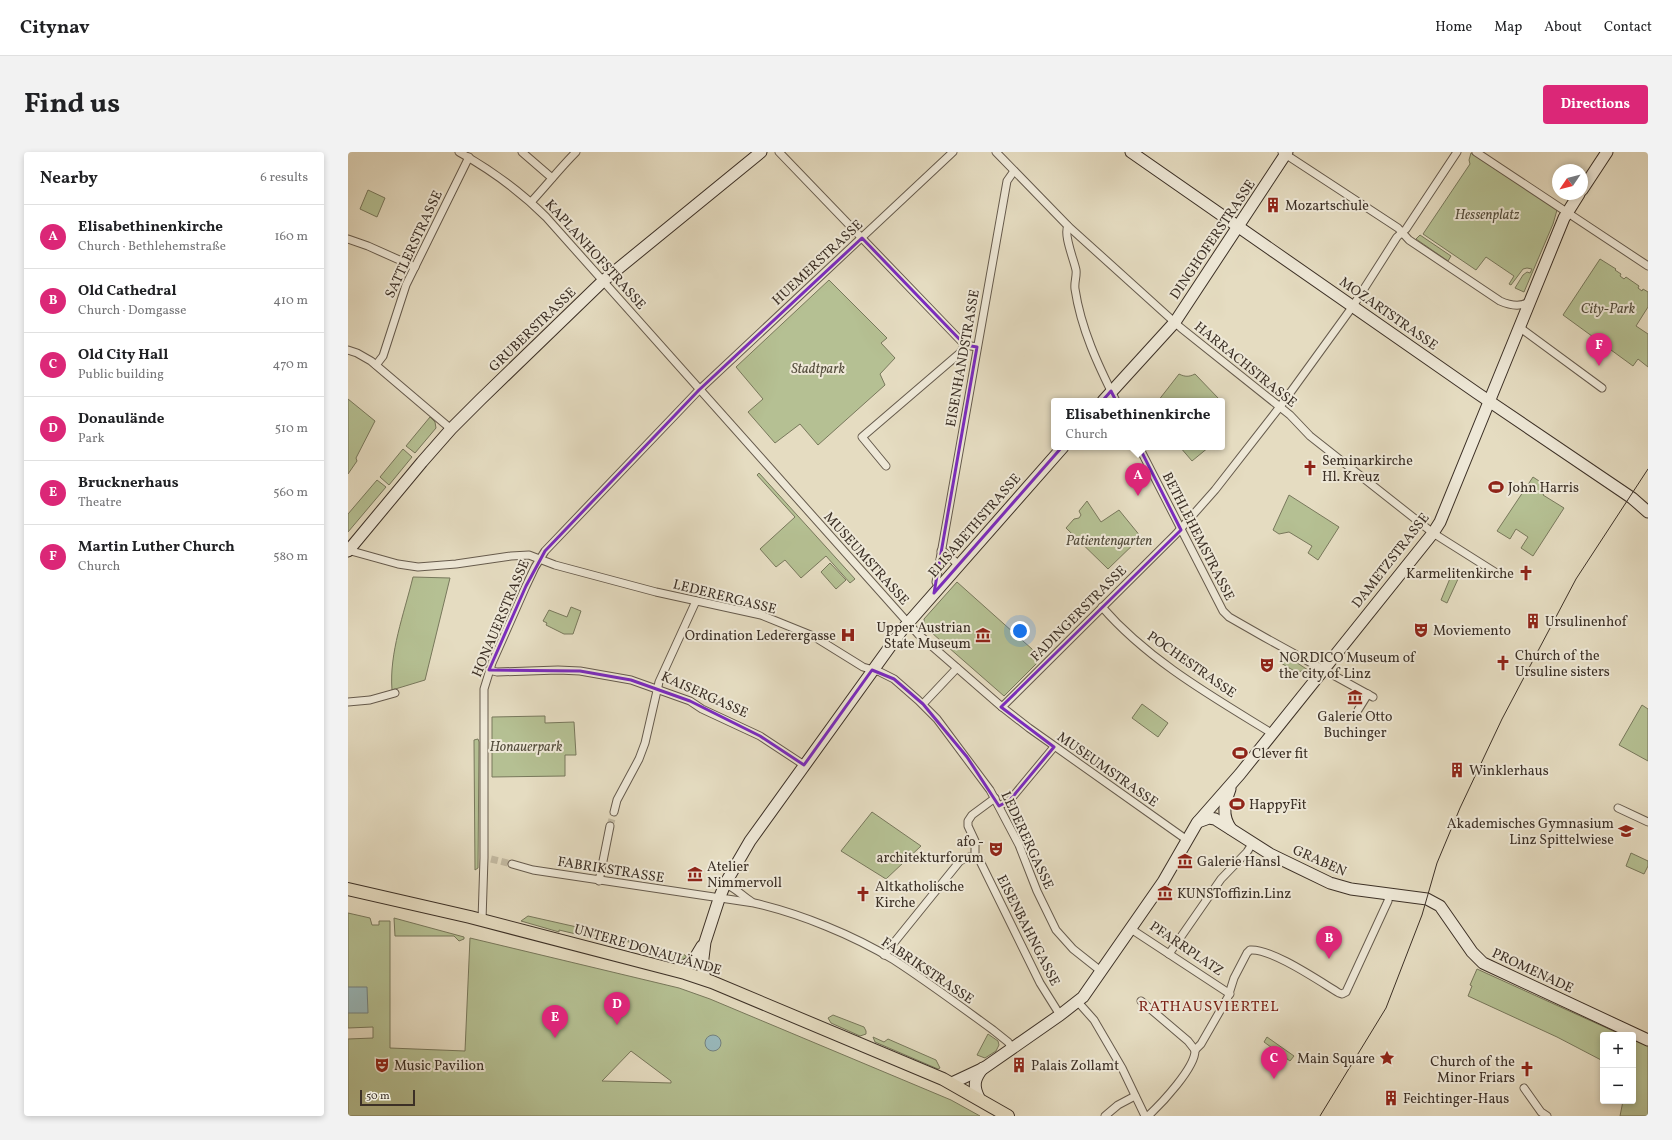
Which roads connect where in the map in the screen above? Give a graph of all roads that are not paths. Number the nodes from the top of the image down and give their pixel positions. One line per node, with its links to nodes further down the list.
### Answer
1 (459, 152): 13 (street, KAPLANHOFSTRASSE)
2 (522, 152): 15 (street)
3 (576, 152): 15 (street)
4 (761, 152): 27 (main road, GRUBERSTRASSE)
5 (779, 152): 23 (street)
6 (953, 152): 23 (street, HUEMERSTRASSE)
7 (996, 152): 14 (street, HARRACHSTRASSE)
8 (1132, 152): 21 (main road, MOZARTSTRASSE)
9 (1457, 152): 22 (street)
10 (1476, 152): 19 (street)
11 (1607, 152): 16 (main road)
12 (1285, 153): 21 (main road, DINGHOFERSTRASSE); 22 (street)
13 (469, 157): 18 (street, KAPLANHOFSTRASSE); 26 (street, SATTLERSTRASSE)
14 (1014, 171): 20 (street, HARRACHSTRASSE); 33 (street, EISENHANDSTRASSE)
15 (552, 178): 18 (street)
16 (1588, 181)
17 (1576, 200): 19 (main road, DAMETZSTRASSE)
18 (531, 202): 27 (street, KAPLANHOFSTRASSE)
19 (1568, 213): 25 (street); 28 (main road, DAMETZSTRASSE)
20 (1068, 226): 30 (street, HARRACHSTRASSE); 38 (street)
21 (1239, 227): 29 (main road, MOZARTSTRASSE); 30 (main road, DINGHOFERSTRASSE)
22 (1402, 232): 28 (street); 29 (street, FADINGERSTRASSE)
23 (862, 238): 32 (street); 37 (street, HUEMERSTRASSE)
24 (348, 239): 26 (street)
25 (1648, 266)
26 (415, 267): 35 (street, SATTLERSTRASSE)
27 (603, 281): 37 (street, KAPLANHOFSTRASSE); 41 (main road, GRUBERSTRASSE)
28 (1529, 302): 31 (main road, DAMETZSTRASSE)
29 (1353, 306): 39 (main road, MOZARTSTRASSE); 40 (street, FADINGERSTRASSE)
30 (1175, 322): 38 (main road); 40 (street, HARRACHSTRASSE)
31 (1519, 327): 36 (street); 39 (main road, DAMETZSTRASSE)
32 (965, 345): 33 (street); 44 (street)
33 (977, 347): 49 (street, EISENHANDSTRASSE)
34 (348, 350): 35 (street)
35 (376, 365): 41 (street)
36 (1602, 388)
37 (699, 390): 50 (street, HONAUERSTRASSE); 56 (street, MUSEUMSTRASSE)
38 (1114, 396)
39 (1488, 401): 45 (main road, MOZARTSTRASSE); 47 (main road, DAMETZSTRASSE)
40 (1280, 407): 46 (street, FADINGERSTRASSE); 47 (street, HARRACHSTRASSE)
41 (450, 429): 48 (main road, GRUBERSTRASSE)
42 (1060, 450): 51 (main road, ELISABETHSTRASSE)
43 (1141, 450): 46 (street, BETHLEHEMSTRASSE)
44 (886, 466)
45 (1648, 512)
46 (1181, 530): 55 (street, FADINGERSTRASSE); 60 (street, BETHLEHEMSTRASSE)
47 (1433, 533): 52 (street, HARRACHSTRASSE); 60 (main road, DAMETZSTRASSE)
48 (348, 550): 50 (street, LEDERERGASSE)
49 (941, 551): 51 (street); 53 (street, EISENHANDSTRASSE)
50 (540, 558): 54 (street, LEDERERGASSE); 58 (street, HONAUERSTRASSE)
51 (959, 565): 53 (main road, ELISABETHSTRASSE)
52 (1498, 574)
53 (939, 588): 56 (main road, ELISABETHSTRASSE)
54 (696, 601): 59 (street, LEDERERGASSE); 61 (street)
55 (1102, 607): 65 (street, FADINGERSTRASSE); 67 (street, POCHESTRASSE)
56 (908, 623): 57 (street, MUSEUMSTRASSE); 59 (main road)
57 (957, 668): 64 (street); 65 (street, MUSEUMSTRASSE)
58 (489, 670): 61 (street, KAISERGASSE); 90 (street, HONAUERSTRASSE)
59 (872, 670): 64 (street, LEDERERGASSE); 69 (main road)
60 (1323, 670): 66 (street, BETHLEHEMSTRASSE); 67 (main road, DAMETZSTRASSE)
61 (658, 689): 69 (street, KAISERGASSE); 74 (street)
62 (395, 693): 63 (street)
63 (348, 702)
64 (923, 704): 71 (street, LEDERERGASSE)
65 (1002, 707): 68 (street, MUSEUMSTRASSE)
66 (1358, 710)
67 (1273, 734): 70 (main road, DAMETZSTRASSE)
68 (1054, 747): 72 (street); 79 (street, MUSEUMSTRASSE)
69 (804, 765): 84 (main road)
70 (1232, 784): 76 (main road); 78 (main road)
71 (995, 798): 72 (street, LEDERERGASSE); 81 (street)
72 (999, 806): 96 (street, LEDERERGASSE)
73 (1618, 808): 75 (street)
74 (614, 812)
75 (1648, 822)
76 (1197, 823): 78 (main road, GRABEN); 79 (main road)
77 (610, 826): 83 (street)
78 (1231, 830): 80 (main road, GRABEN)
79 (1187, 840): 91 (main road)
80 (1252, 844): 86 (main road, GRABEN); 94 (street)
81 (975, 857): 93 (street); 101 (street, EISENBAHNGASSE)
82 (512, 864): 83 (street, FABRIKSTRASSE)
83 (599, 880): 87 (street, FABRIKSTRASSE)
84 (725, 884): 87 (main road); 89 (street, FABRIKSTRASSE)
85 (350, 888): 90 (main road, UNTERE DONAULÄNDE)
86 (1389, 894): 88 (main road, GRABEN); 98 (street, PFARRPLATZ)
87 (719, 899): 89 (street, FABRIKSTRASSE); 92 (main road)
88 (1428, 899): 102 (main road, PROMENADE)
89 (754, 903): 93 (street, FABRIKSTRASSE)
90 (482, 920): 95 (main road, UNTERE DONAULÄNDE)
91 (1131, 929): 94 (street, PFARRPLATZ); 96 (main road, PFARRPLATZ)
92 (705, 942): 95 (main road); 97 (main road)
93 (884, 954): 103 (street, FABRIKSTRASSE)
94 (1169, 954): 98 (street, PFARRPLATZ)
95 (676, 970): 97 (main road, UNTERE DONAULÄNDE)
96 (1102, 972): 100 (main road, PFARRPLATZ)
97 (705, 979): 106 (main road, UNTERE DONAULÄNDE)
98 (1230, 994): 104 (street, PFARRPLATZ)
99 (1142, 1001): 104 (street)
100 (1078, 1002): 101 (main road, PFARRPLATZ); 108 (street)
101 (1060, 1015): 103 (main road, PFARRPLATZ)
102 (1648, 1040)
103 (1012, 1048): 105 (main road, PFARRPLATZ)
104 (1196, 1050): 113 (street, PFARRPLATZ)
105 (984, 1068): 106 (main road, PFARRPLATZ); 109 (main road)
106 (952, 1083): 109 (main road, UNTERE DONAULÄNDE)
107 (1524, 1088): 114 (street)
108 (1135, 1096): 111 (street); 112 (street)
109 (979, 1098): 110 (main road, UNTERE DONAULÄNDE)
110 (1008, 1116)
111 (1105, 1116)
112 (1145, 1116)
113 (1148, 1116)
114 (1546, 1116)

